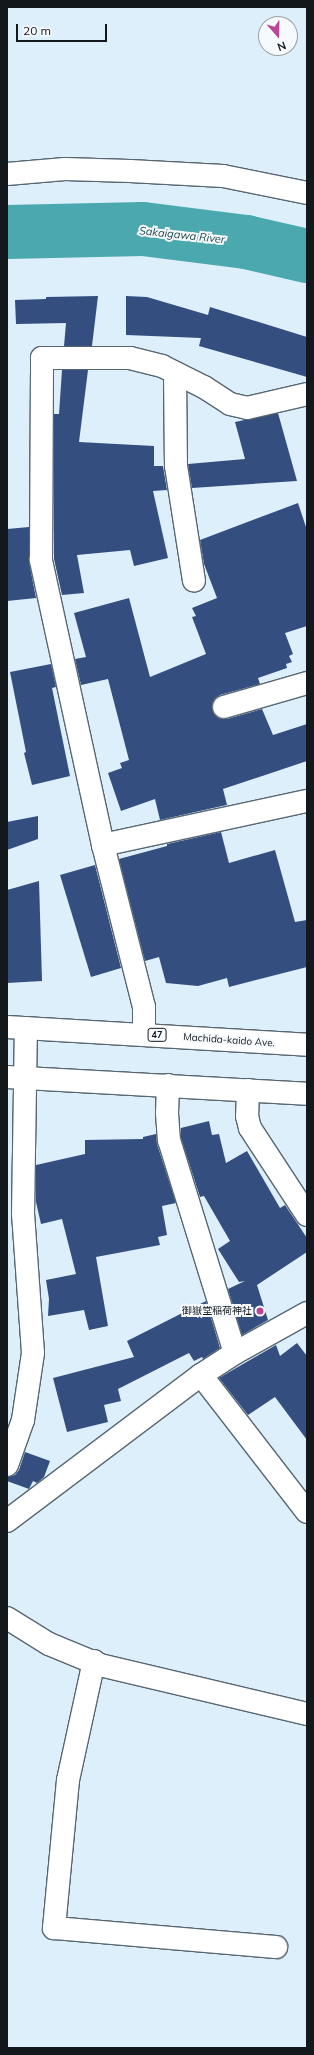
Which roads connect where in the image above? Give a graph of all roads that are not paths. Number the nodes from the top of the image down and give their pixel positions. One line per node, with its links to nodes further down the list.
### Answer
1 (7, 174): 2 (street)
2 (307, 193)
3 (175, 373): 4 (street); 5 (street); 9 (street)
4 (307, 394)
5 (194, 581)
6 (307, 683): 7 (street)
7 (224, 707)
8 (307, 801): 9 (street)
9 (103, 845): 11 (street)
10 (17, 1028): 11 (street, Machida-kaido Ave. / 47); 13 (street)
11 (144, 1035): 12 (street, Machida-kaido Ave. / 47)
12 (307, 1045)
13 (16, 1077): 14 (street); 21 (street)
14 (168, 1085): 15 (street); 19 (street)
15 (248, 1090): 16 (street); 17 (street)
16 (307, 1094)
17 (307, 1215)
18 (307, 1313): 19 (street)
19 (235, 1353): 20 (street)
20 (201, 1375): 22 (street); 23 (street)
21 (7, 1465)
22 (307, 1512)
23 (7, 1521)
24 (7, 1618): 25 (street)
25 (94, 1661): 26 (street); 27 (street)
26 (307, 1714)
27 (276, 1947)

